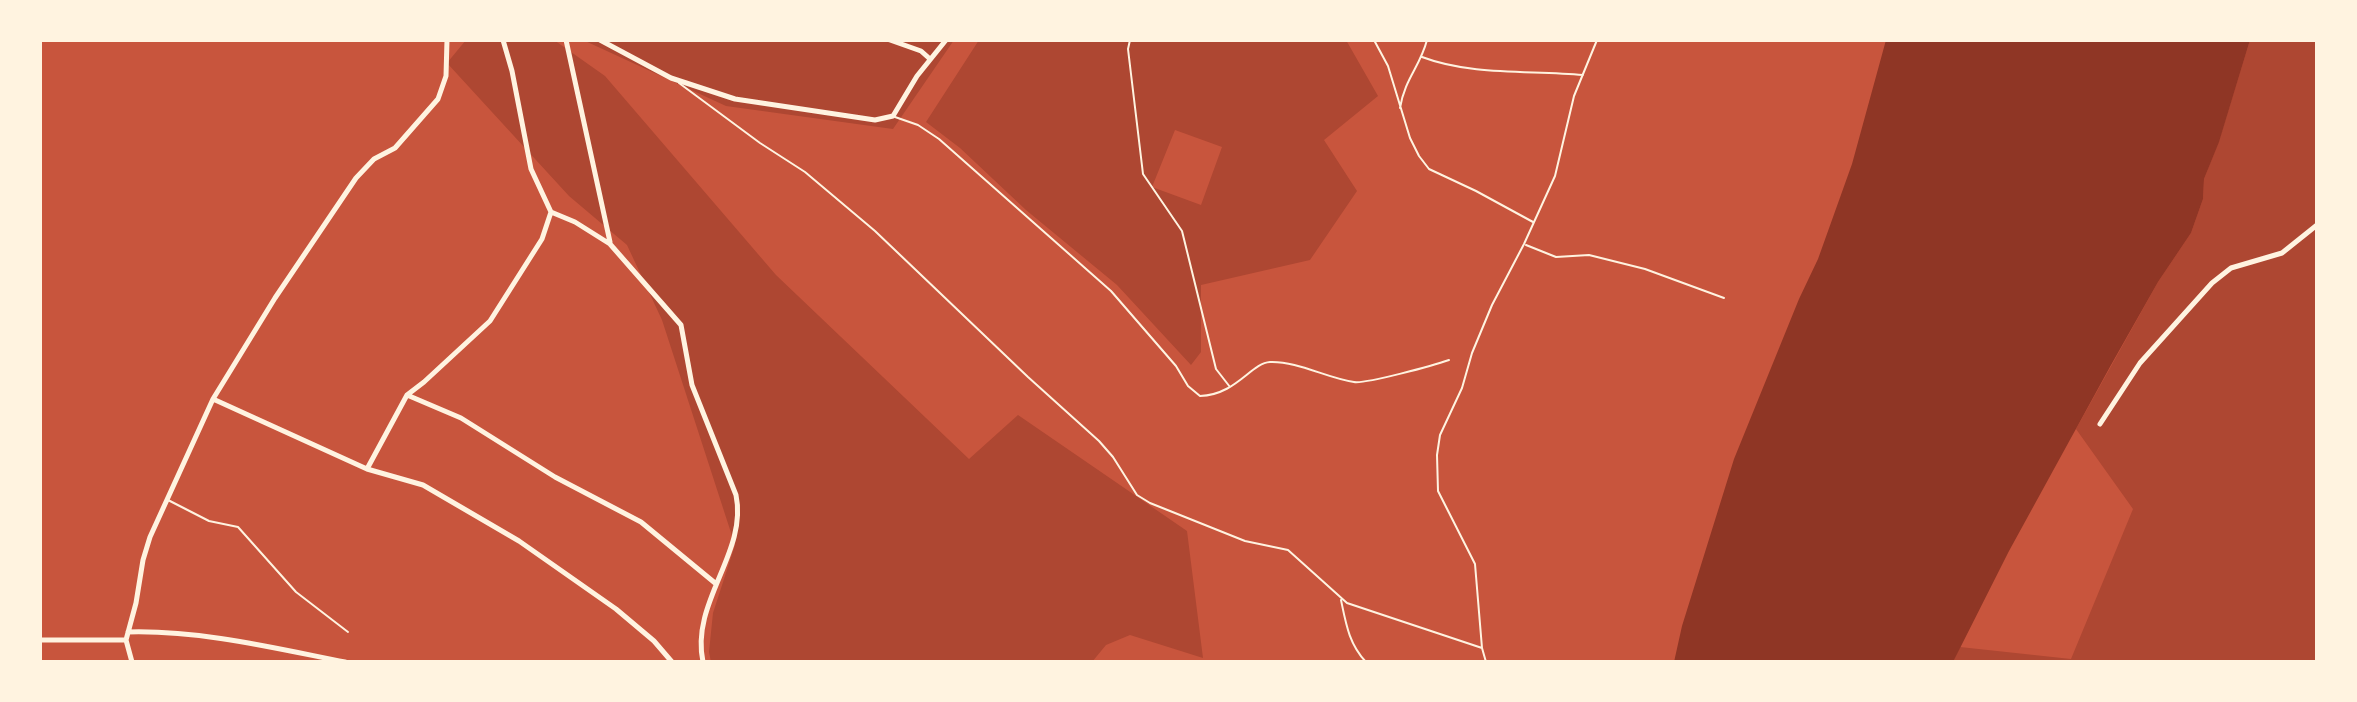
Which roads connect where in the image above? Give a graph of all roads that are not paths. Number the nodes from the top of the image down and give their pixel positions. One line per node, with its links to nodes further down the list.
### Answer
1 (447, 40): 27 (street)
2 (503, 40): 18 (street)
3 (566, 40): 21 (street)
4 (600, 40): 11 (street)
5 (890, 40): 13 (street)
6 (946, 40): 13 (street)
7 (1130, 40): 25 (lane)
8 (1374, 40): 16 (lane)
9 (1427, 40): 12 (lane)
10 (1597, 40): 14 (lane)
11 (612, 44): 15 (street)
12 (1422, 57): 14 (lane); 16 (lane)
13 (930, 59): 17 (street)
14 (1583, 75): 19 (lane)
15 (671, 78): 17 (street); 32 (lane)
16 (1400, 109): 19 (lane)
17 (893, 116): 25 (lane)
18 (551, 212): 21 (street); 26 (street)
19 (1534, 222): 22 (lane)
20 (2317, 225): 28 (street)
21 (610, 244): 31 (street)
22 (1524, 244): 23 (lane); 37 (lane)
23 (1724, 298)
24 (1449, 360): 25 (lane)
25 (1231, 388)
26 (407, 395): 29 (street); 31 (street)
27 (213, 399): 29 (street); 30 (street)
28 (2100, 424)
29 (367, 469): 40 (street)
30 (167, 499): 33 (street); 34 (lane)
31 (715, 583): 41 (street)
32 (1341, 599): 37 (lane); 42 (lane)
33 (128, 632): 36 (street); 39 (street)
34 (348, 632)
35 (40, 640): 36 (street)
36 (126, 640): 38 (street)
37 (1482, 648): 43 (lane)
38 (132, 662)
39 (345, 662)
40 (672, 662)
41 (703, 662)
42 (1366, 662)
43 (1486, 662)

